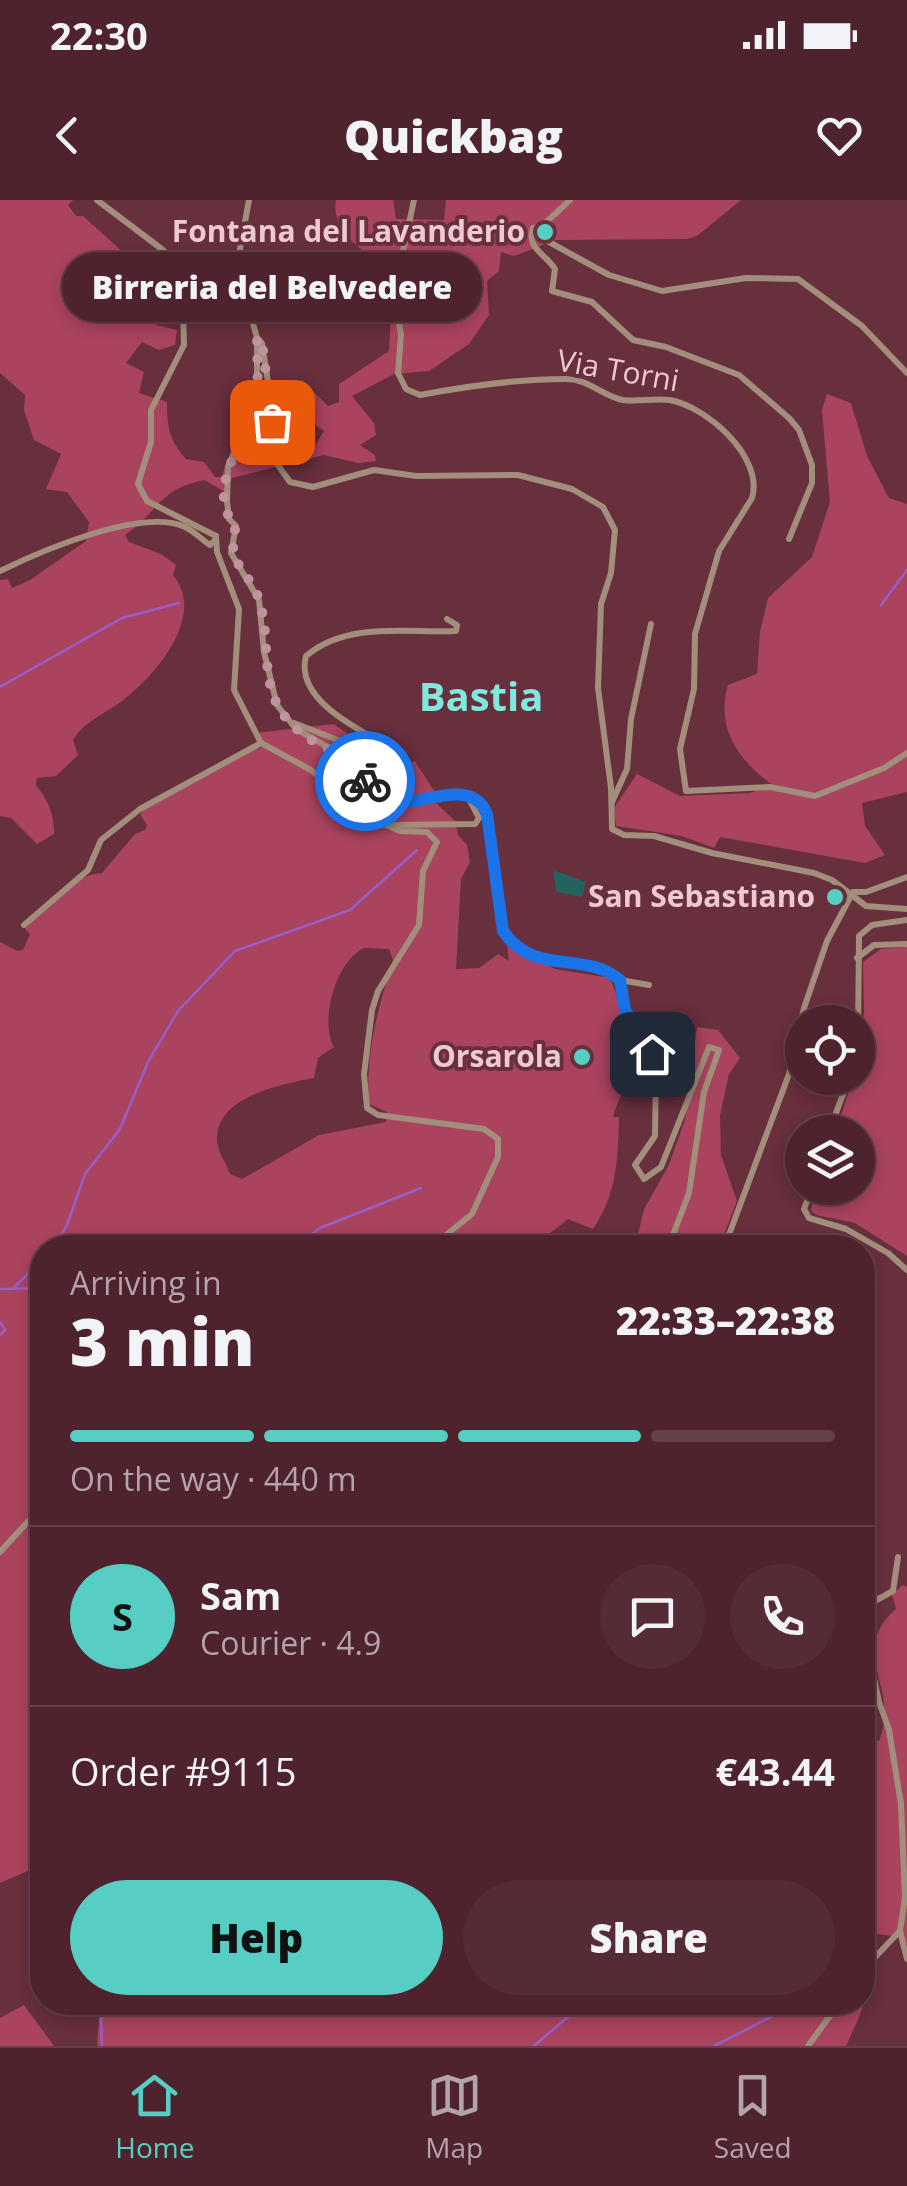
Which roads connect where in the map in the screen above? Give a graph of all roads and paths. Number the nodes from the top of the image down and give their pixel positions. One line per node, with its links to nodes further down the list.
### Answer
1 (97, 200): 7 (street)
2 (249, 200): 6 (street)
3 (414, 200): 18 (street, Via Torni)
4 (570, 200): 5 (street)
5 (541, 226): 9 (street); 12 (street)
6 (237, 266): 7 (street); 8 (street)
7 (182, 272): 11 (street)
8 (257, 338): 10 (street); 20 (street)
9 (907, 374)
10 (229, 519): 11 (street); 16 (street)
11 (216, 538): 13 (street); 17 (street)
12 (788, 539)
13 (0, 570)
14 (447, 619): 16 (street)
15 (651, 624): 20 (street)
16 (294, 723): 19 (street)
17 (261, 743): 21 (street); 26 (street)
18 (907, 752)
19 (468, 796): 21 (street); 29 (street)
20 (611, 803): 23 (street)
21 (389, 826): 33 (street)
22 (907, 877): 23 (street)
23 (849, 896): 24 (street); 35 (street)
24 (907, 909)
25 (907, 920): 28 (street)
26 (24, 925)
27 (907, 944): 28 (street)
28 (857, 958): 31 (street)
29 (620, 980): 30 (street); 34 (street)
30 (649, 986)
31 (858, 1005)
32 (806, 1205): 36 (street)
33 (446, 1235)
34 (673, 1235)
35 (729, 1235)
36 (857, 1235)
37 (875, 1248): 38 (street)
38 (907, 1270)
39 (30, 1519): 40 (street)
40 (0, 1552)
41 (898, 1557): 42 (street)
42 (875, 1601)
43 (875, 1683): 44 (street)
44 (900, 1931): 45 (street); 46 (street)
45 (875, 1957)
46 (907, 1959)
47 (831, 2015): 48 (street)
48 (808, 2046)

